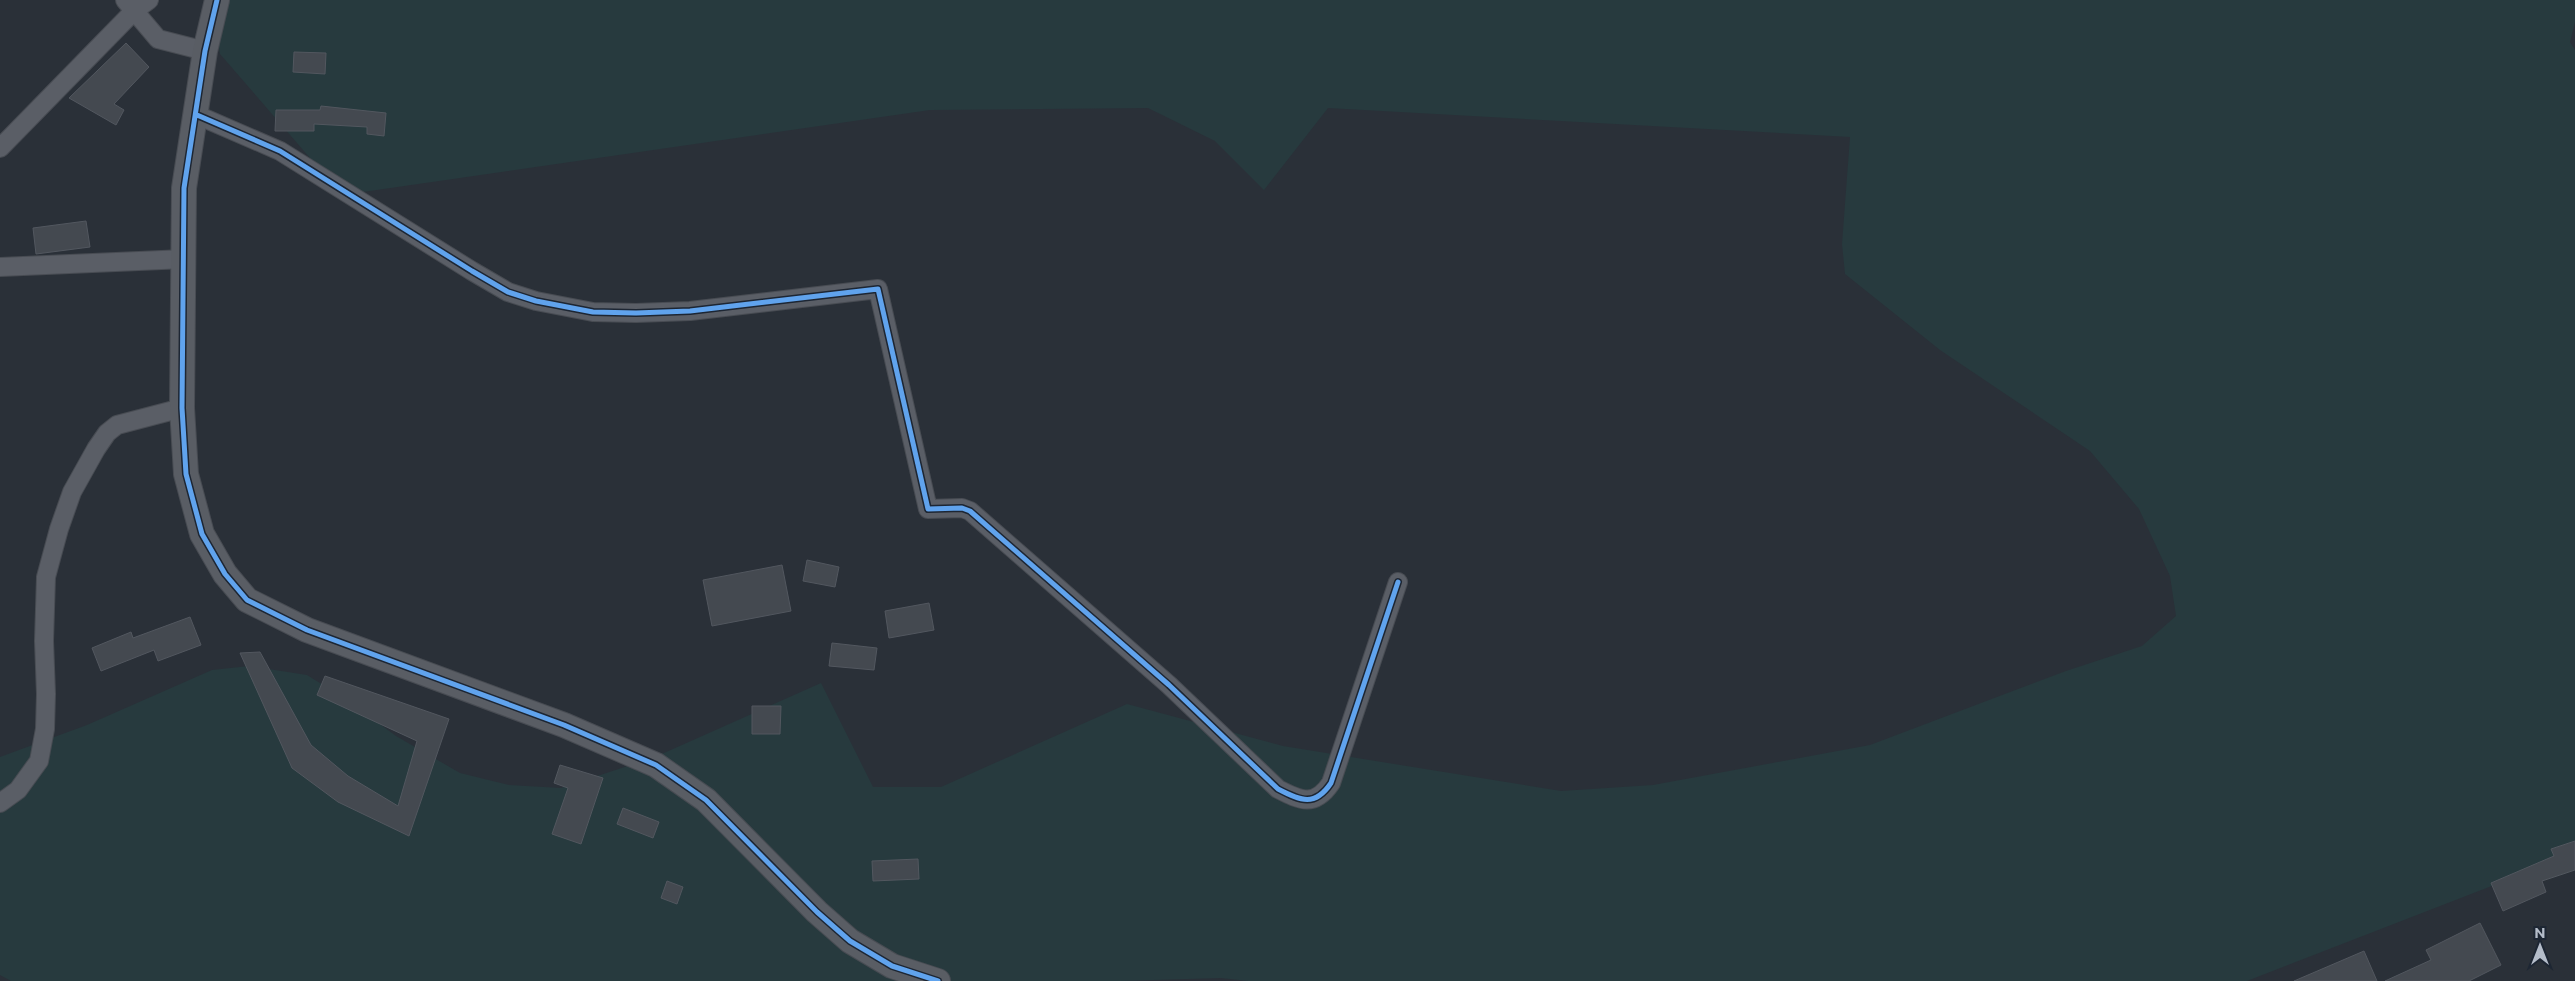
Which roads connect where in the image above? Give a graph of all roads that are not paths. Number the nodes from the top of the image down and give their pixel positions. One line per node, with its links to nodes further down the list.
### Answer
1 (149, 0): 3 (street)
2 (217, 0): 4 (street)
3 (130, 6): 4 (street); 6 (street)
4 (205, 51): 5 (street)
5 (196, 115): 7 (street); 10 (street)
6 (0, 148)
7 (185, 259): 8 (street); 9 (street)
8 (0, 267)
9 (182, 408): 11 (street); 12 (street)
10 (1398, 582)
11 (0, 803)
12 (938, 981)

